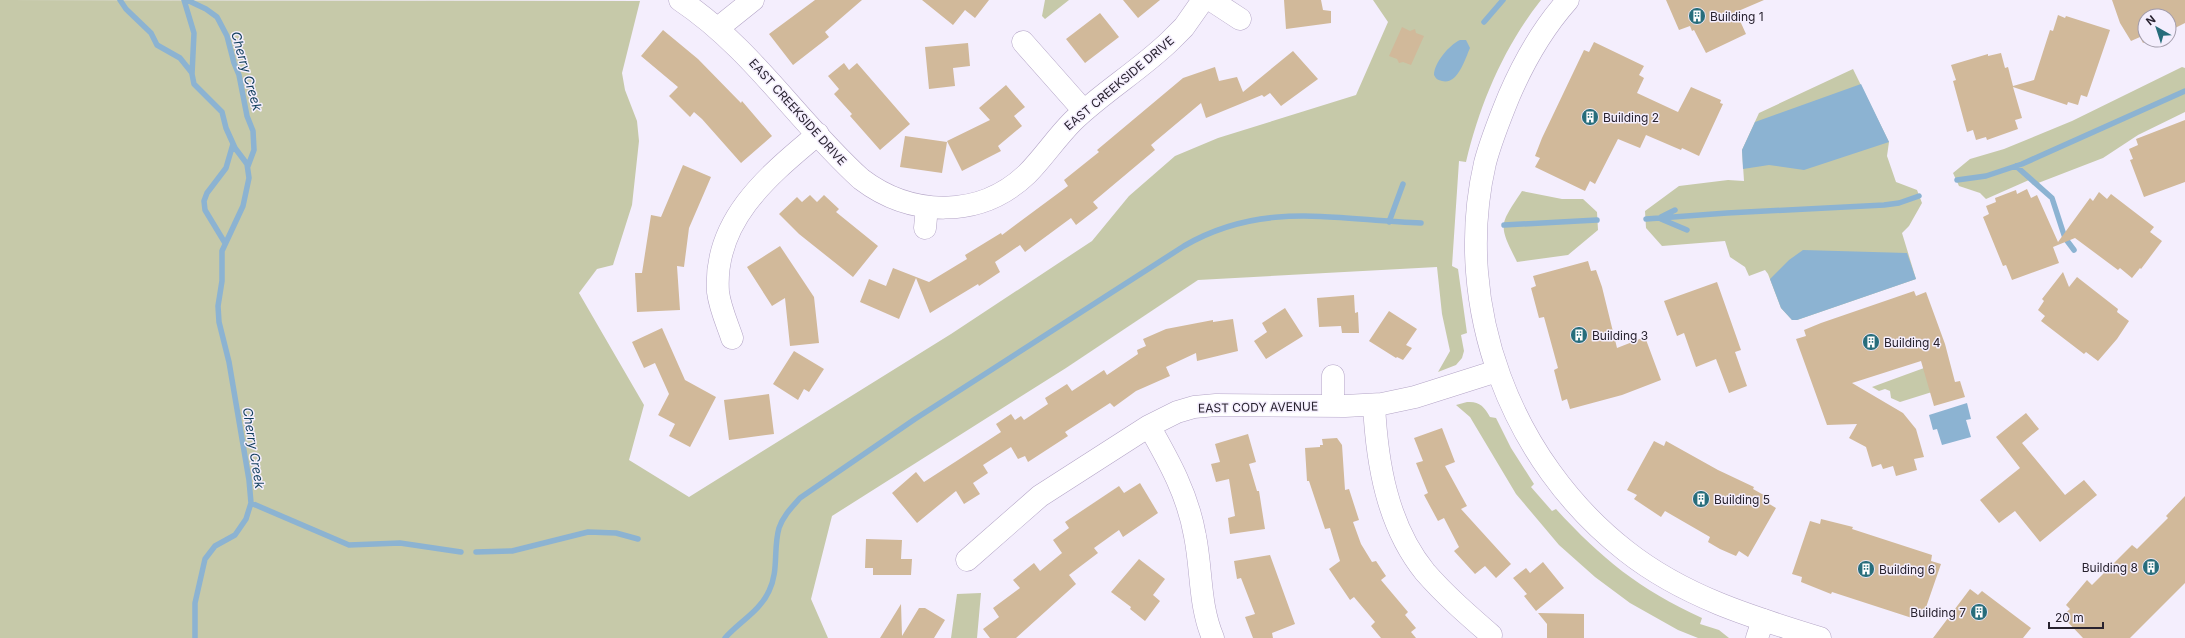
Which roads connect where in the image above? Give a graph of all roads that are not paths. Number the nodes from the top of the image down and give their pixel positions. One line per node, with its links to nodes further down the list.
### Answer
1 (680, 0): 7 (street, EAST CREEKSIDE DRIVE)
2 (753, 0): 7 (street)
3 (1203, 0): 9 (street, EAST CREEKSIDE DRIVE)
4 (1211, 0): 6 (street)
5 (1568, 0): 12 (street)
6 (1240, 19)
7 (718, 28): 10 (street, EAST CREEKSIDE DRIVE)
8 (1023, 42): 9 (street)
9 (1084, 111): 10 (street, EAST CREEKSIDE DRIVE)
10 (818, 134): 11 (street)
11 (732, 338)
12 (1497, 370): 14 (street, EAST CODY AVENUE); 18 (street)
13 (1333, 376): 15 (street)
14 (1374, 405): 15 (street, EAST CODY AVENUE); 19 (street)
15 (1333, 406): 16 (street, EAST CODY AVENUE)
16 (1149, 426): 17 (street, EAST CODY AVENUE); 20 (street)
17 (967, 560)
18 (1760, 629): 21 (street)
19 (1491, 635)
20 (1213, 638)
21 (1820, 638)

